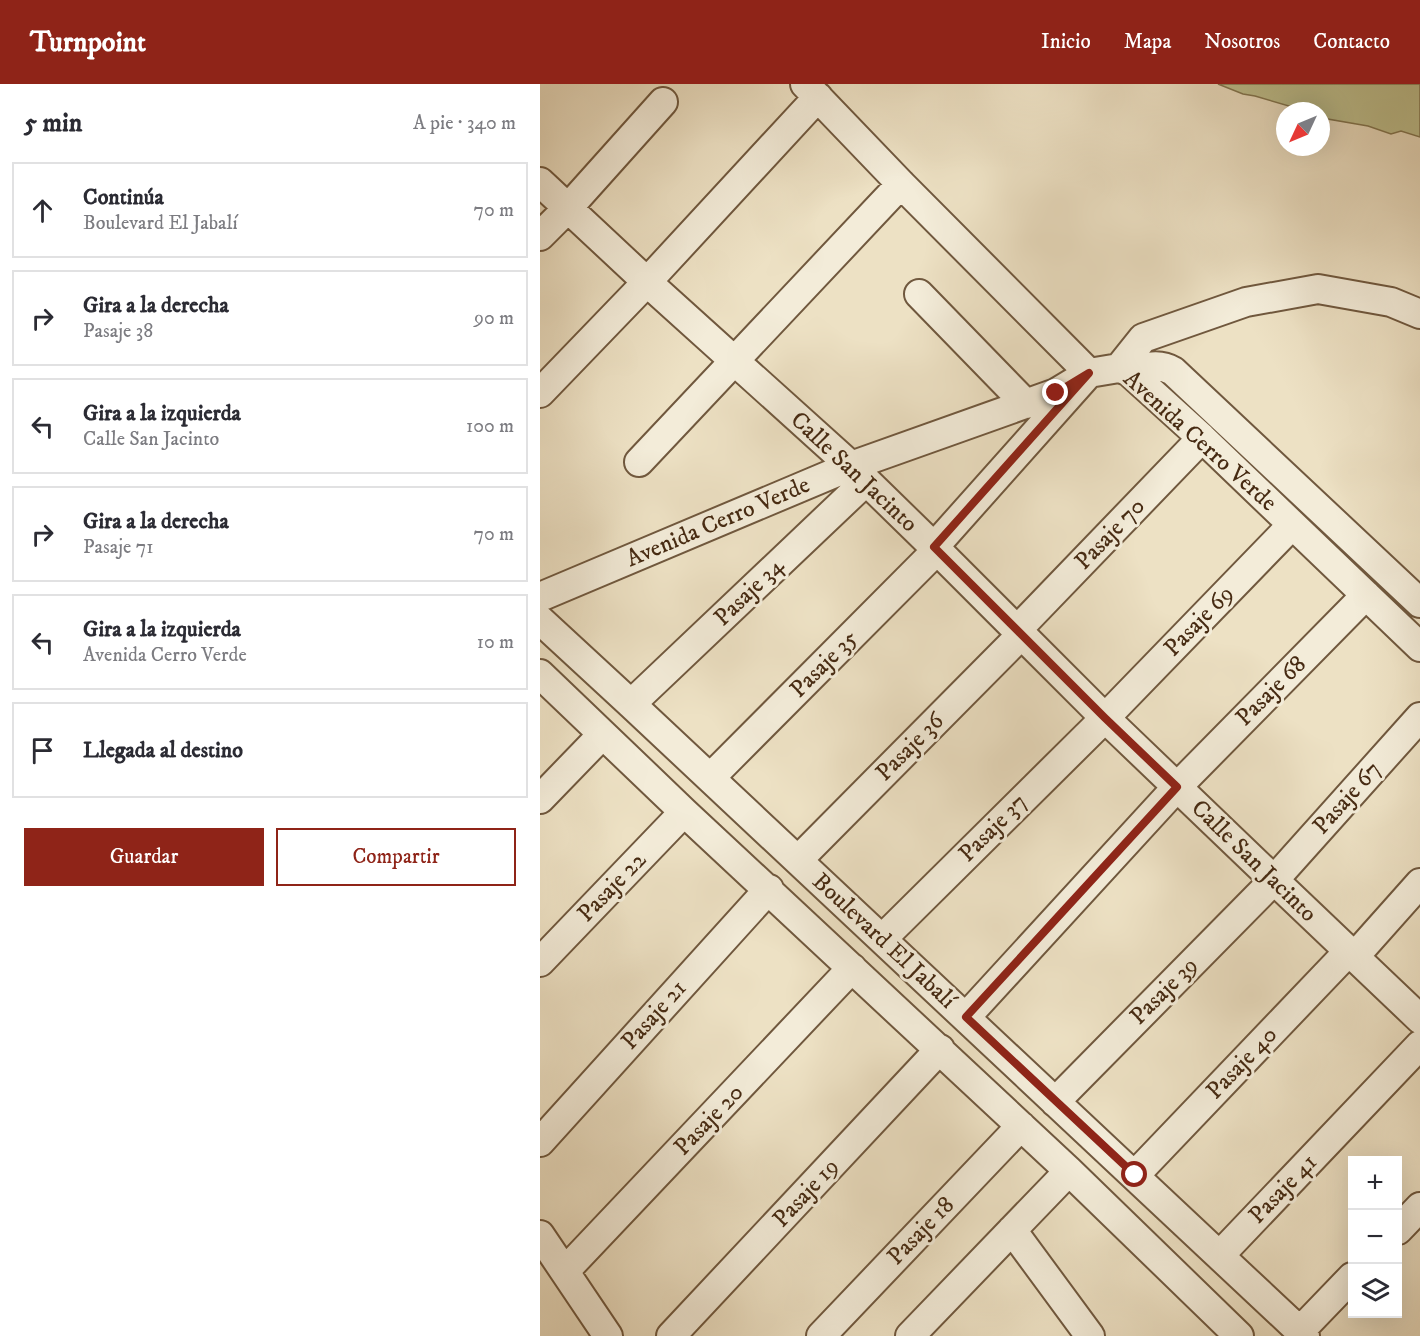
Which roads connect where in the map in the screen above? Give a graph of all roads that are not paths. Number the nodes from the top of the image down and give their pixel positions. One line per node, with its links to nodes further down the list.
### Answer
1 (811, 90): 4 (street); 7 (street)
2 (663, 102): 5 (street)
3 (540, 182): 5 (street, Calle San Jacinto)
4 (901, 184): 10 (street); 12 (street)
5 (568, 208): 6 (street); 7 (street, Calle San Jacinto)
6 (540, 236)
7 (647, 282): 10 (street, Calle San Jacinto); 13 (street)
8 (919, 294): 14 (street)
9 (1420, 314): 11 (street)
10 (734, 362): 16 (street); 17 (street, Calle San Jacinto)
11 (1124, 369): 12 (street, Avenida Cerro Verde); 15 (street, Avenida Cerro Verde); 22 (street)
12 (1089, 373): 14 (street, Avenida Cerro Verde); 19 (street, Pasaje 35)
13 (540, 393)
14 (1026, 404): 17 (street, Avenida Cerro Verde)
15 (1202, 438): 18 (street, Avenida Cerro Verde); 24 (street, Pasaje 70)
16 (639, 462)
17 (858, 473): 19 (street, Calle San Jacinto); 21 (street, Avenida Cerro Verde); 27 (street, Pasaje 34)
18 (1292, 525): 20 (street, Avenida Cerro Verde); 29 (street, Pasaje 69)
19 (936, 548): 24 (street, Calle San Jacinto); 31 (street, Pasaje 35)
20 (1366, 595): 25 (street, Avenida Cerro Verde); 32 (street, Pasaje 68)
21 (540, 597)
22 (1420, 603)
23 (540, 620): 27 (street, Boulevard El Jabalí)
24 (1020, 632): 29 (street, Calle San Jacinto); 35 (street, Pasaje 36)
25 (1420, 647)
26 (540, 674): 30 (street, Boulevard El Jabalí)
27 (632, 704): 31 (street, Boulevard El Jabalí)
28 (1420, 717): 36 (street, Pasaje 67)
29 (1105, 718): 32 (street, Calle San Jacinto); 39 (street, Pasaje 37)
30 (603, 735): 33 (street); 34 (street, Boulevard El Jabalí)
31 (710, 778): 35 (street, Boulevard El Jabalí)
32 (1177, 787): 36 (street, Calle San Jacinto); 43 (street, Pasaje 68)
33 (540, 799)
34 (684, 812): 38 (street, Boulevard El Jabalí); 41 (street, Pasaje 22)
35 (798, 860): 39 (street, Boulevard El Jabalí)
36 (1274, 880): 40 (street, Calle San Jacinto); 47 (street, Pasaje 39)
37 (1420, 883): 40 (street, Pasaje 40)
38 (769, 889): 42 (street, Boulevard El Jabalí); 49 (street, Pasaje 21)
39 (882, 939): 43 (street, Boulevard El Jabalí)
40 (1352, 953): 44 (street, Calle San Jacinto); 51 (street, Pasaje 40)
41 (540, 962)
42 (852, 968): 46 (street, Boulevard El Jabalí); 57 (street, Pasaje 20)
43 (966, 1017): 47 (street, Boulevard El Jabalí)
44 (1420, 1019)
45 (1420, 1045): 56 (street, Pasaje 41)
46 (940, 1049): 48 (street, Boulevard El Jabalí); 62 (street, Pasaje 19)
47 (1055, 1102): 51 (street, Boulevard El Jabalí)
48 (1021, 1126): 50 (street, Boulevard El Jabalí); 63 (street, Pasaje 18)
49 (540, 1142)
50 (1069, 1170): 54 (street); 65 (street, Boulevard El Jabalí)
51 (1135, 1175): 56 (street, Boulevard El Jabalí)
52 (1420, 1207): 53 (street)
53 (1402, 1226)
54 (1012, 1230): 59 (street); 64 (street)
55 (540, 1234): 57 (street)
56 (1220, 1255): 60 (street, Boulevard El Jabalí)
57 (565, 1271): 61 (street)
58 (1348, 1283): 60 (street)
59 (927, 1330)
60 (1303, 1334)
61 (608, 1336)
62 (671, 1336)
63 (821, 1336)
64 (1090, 1336)
65 (1239, 1336)

